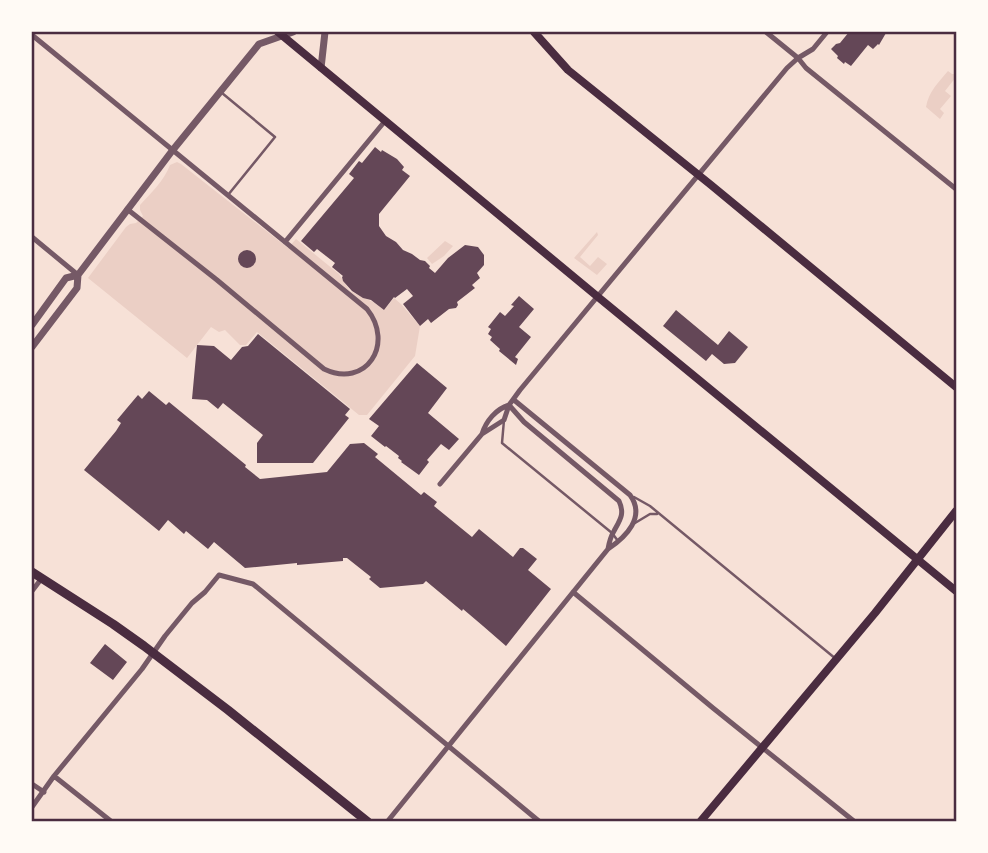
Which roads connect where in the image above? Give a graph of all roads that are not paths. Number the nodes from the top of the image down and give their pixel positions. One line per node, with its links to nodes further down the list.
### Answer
1 (293, 32): 6 (street)
2 (324, 32): 9 (street)
3 (534, 32): 13 (main road)
4 (766, 32): 8 (street)
5 (827, 32): 8 (street)
6 (280, 33): 9 (main road); 10 (street)
7 (32, 35): 12 (street)
8 (798, 58): 13 (street); 14 (street)
9 (321, 68): 11 (main road)
10 (220, 92): 12 (street); 15 (lane)
11 (385, 121): 18 (street); 20 (main road)
12 (172, 151): 15 (street); 16 (street)
13 (699, 175): 20 (street); 23 (main road)
14 (957, 189)
15 (228, 195): 18 (street)
16 (127, 209): 18 (street); 19 (street)
17 (32, 237): 19 (street)
18 (285, 242)
19 (78, 275): 21 (street); 22 (street)
20 (598, 297): 24 (street); 35 (main road)
21 (32, 325)
22 (32, 347)
23 (957, 387)
24 (511, 402): 25 (street); 26 (street); 28 (street); 32 (street)
25 (504, 420): 26 (street); 32 (lane)
26 (482, 434): 27 (street)
27 (440, 484)
28 (630, 495): 30 (lane); 31 (street)
29 (957, 511): 35 (main road)
30 (660, 515): 31 (lane); 42 (lane)
31 (633, 525): 33 (street)
32 (612, 533): 33 (lane); 34 (street)
33 (619, 542): 34 (street)
34 (608, 549): 40 (street)
35 (918, 559): 39 (main road); 42 (main road)
36 (32, 572): 37 (main road)
37 (42, 578): 38 (street); 41 (main road)
38 (32, 591)
39 (957, 591)
40 (573, 592): 43 (street); 44 (street)
41 (153, 653): 43 (street); 45 (street); 50 (main road)
42 (836, 659): 44 (main road)
43 (448, 745): 51 (street); 52 (street)
44 (762, 747): 53 (main road); 54 (street)
45 (54, 776): 47 (street); 49 (street)
46 (32, 784): 47 (street)
47 (44, 792): 48 (street)
48 (32, 807)
49 (112, 821)
50 (368, 821)
51 (387, 821)
52 (540, 821)
53 (700, 821)
54 (855, 821)

